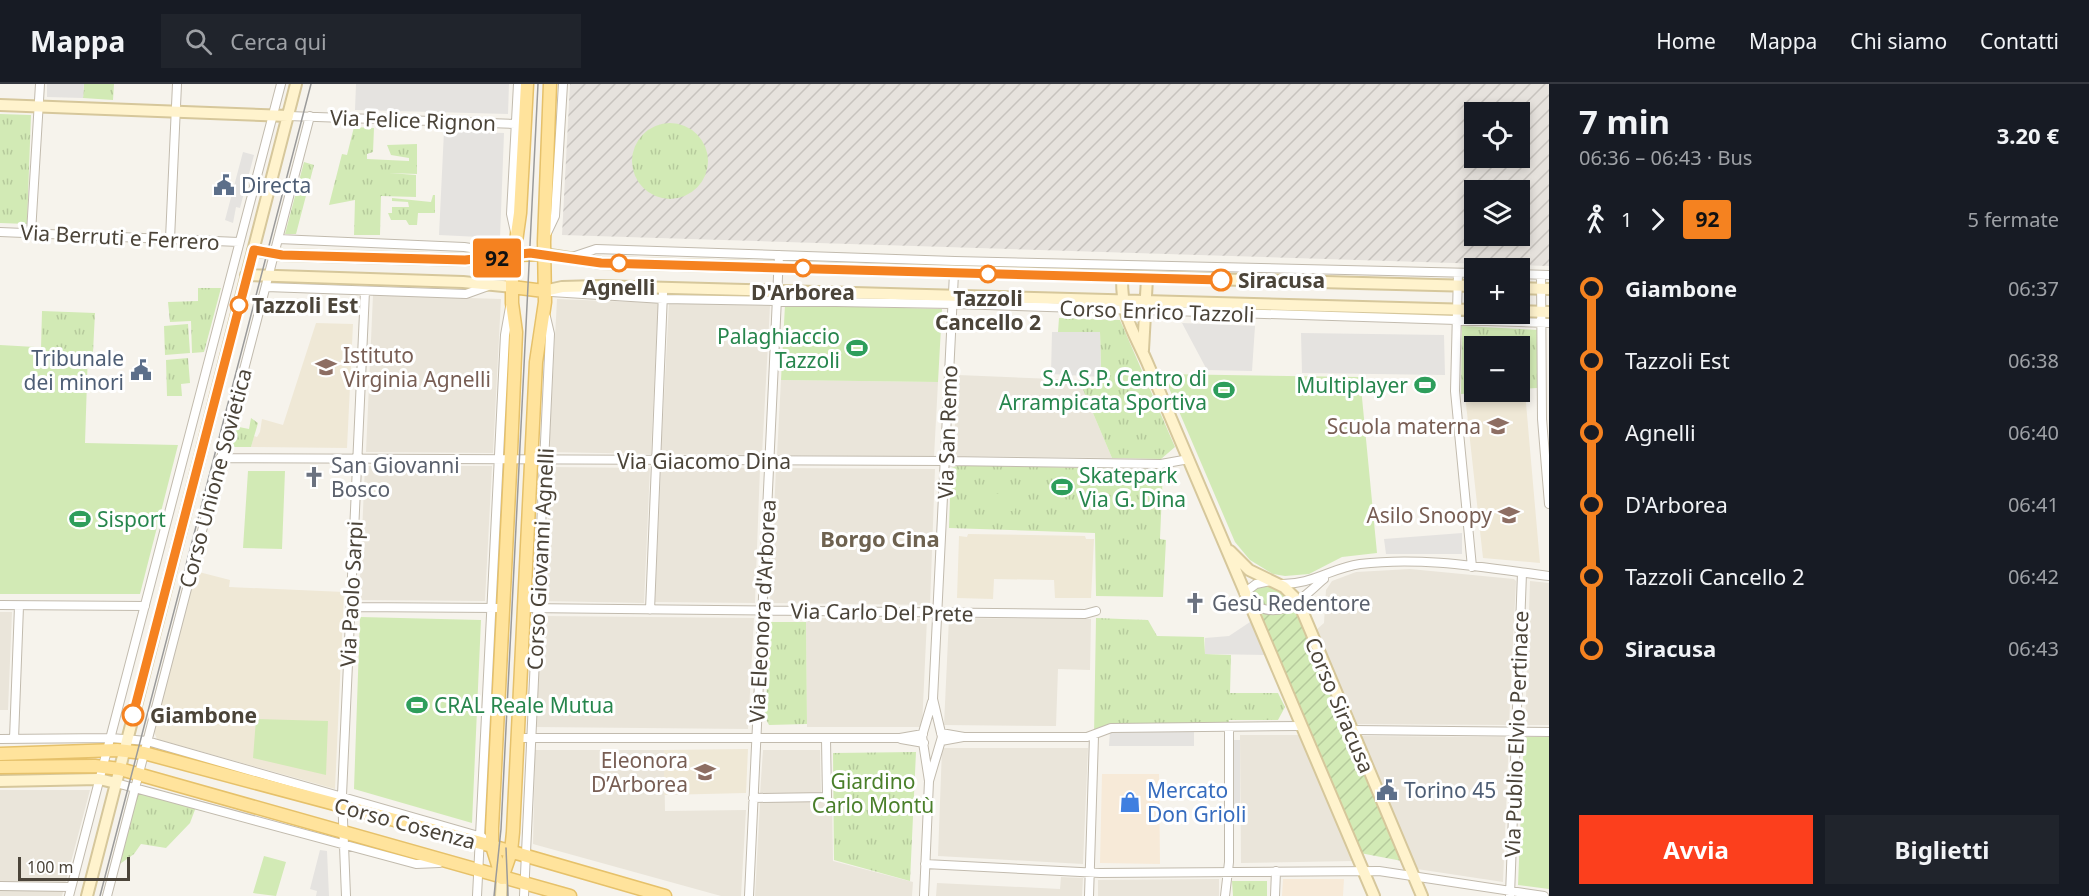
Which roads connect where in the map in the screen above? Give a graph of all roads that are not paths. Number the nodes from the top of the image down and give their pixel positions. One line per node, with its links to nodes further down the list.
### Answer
1 (40, 84): 10 (street)
2 (177, 84): 11 (street)
3 (280, 84): 12 (street, Corso Unione Sovietica)
4 (296, 84): 13 (street, Corso Unione Sovietica)
5 (518, 84): 15 (street)
6 (527, 84): 18 (main road)
7 (550, 84): 21 (main road, Corso Giovanni Agnelli)
8 (563, 84): 21 (street, Corso Giovanni Agnelli)
9 (0, 105): 10 (street)
10 (39, 107): 11 (street); 17 (street)
11 (176, 112): 12 (street); 19 (street)
12 (273, 115): 13 (street); 22 (street, Corso Unione Sovietica)
13 (288, 116): 14 (street); 23 (street, Corso Unione Sovietica)
14 (310, 116): 15 (street, Via Felice Rignon); 20 (street, Corso Unione Sovietica)
15 (516, 124): 18 (street)
16 (0, 231): 17 (street, Via Berruti e Ferrero)
17 (31, 233): 19 (street, Via Berruti e Ferrero)
18 (515, 234): 26 (main road)
19 (170, 239): 22 (street, Via Berruti e Ferrero)
20 (278, 239): 24 (street, Corso Unione Sovietica); 26 (street)
21 (544, 239): 25 (main road, Corso Giovanni Agnelli)
22 (239, 242): 31 (street, Corso Unione Sovietica)
23 (254, 250): 24 (street); 35 (street, Corso Unione Sovietica)
24 (274, 254): 26 (street); 36 (street, Corso Unione Sovietica)
25 (544, 254): 26 (main road); 28 (street, Corso Enrico Tazzoli); 49 (main road, Corso Giovanni Agnelli)
26 (513, 255): 45 (main road, Corso Giovanni Agnelli)
27 (779, 255): 28 (street, Corso Enrico Tazzoli); 29 (street, Corso Enrico Tazzoli); 30 (street, Via Eleonora d'Arborea)
28 (570, 258): 30 (street, Corso Enrico Tazzoli)
29 (1123, 265): 33 (street, Corso Enrico Tazzoli); 39 (street, Corso Siracusa)
30 (778, 267): 32 (street, Corso Enrico Tazzoli); 51 (street, Via Eleonora d'Arborea)
31 (232, 271): 35 (street); 71 (street, Corso Unione Sovietica)
32 (954, 273): 39 (street, Corso Enrico Tazzoli); 52 (street, Via San Remo)
33 (1458, 273): 34 (street, Corso Enrico Tazzoli); 42 (street)
34 (1464, 273)
35 (246, 274): 36 (street); 70 (street, Corso Unione Sovietica)
36 (269, 274): 41 (street); 44 (street, Corso Unione Sovietica)
37 (1530, 274): 38 (street)
38 (1545, 275): 47 (street)
39 (1122, 278): 40 (street, Corso Enrico Tazzoli); 53 (street, Corso Siracusa)
40 (1147, 279): 42 (street, Corso Enrico Tazzoli); 54 (street, Corso Siracusa)
41 (491, 285): 45 (street); 48 (street)
42 (1458, 286): 43 (street, Corso Enrico Tazzoli); 55 (street)
43 (1464, 286)
44 (266, 287): 48 (street); 62 (street, Corso Unione Sovietica)
45 (512, 288): 49 (main road); 65 (main road, Corso Giovanni Agnelli)
46 (1530, 288): 47 (street)
47 (1545, 289): 58 (street)
48 (365, 291): 63 (street, Via Paolo Sarpi)
49 (544, 291): 50 (street, Corso Enrico Tazzoli); 66 (main road, Corso Giovanni Agnelli)
50 (663, 293): 51 (street, Corso Enrico Tazzoli); 67 (street)
51 (777, 296): 52 (street, Corso Enrico Tazzoli); 68 (street, Via Eleonora d'Arborea)
52 (953, 300): 53 (street, Corso Enrico Tazzoli); 69 (street, Via San Remo)
53 (1123, 305): 54 (street, Corso Enrico Tazzoli); 60 (street, Corso Siracusa)
54 (1147, 305): 55 (street, Corso Enrico Tazzoli); 59 (street, Corso Enrico Tazzoli); 60 (street, Corso Siracusa)
55 (1457, 309): 56 (street, Corso Enrico Tazzoli); 59 (street)
56 (1464, 309)
57 (1530, 314): 58 (street)
58 (1545, 318): 59 (street, Corso Enrico Tazzoli); 61 (street)
59 (1457, 322): 74 (street)
60 (1144, 354): 64 (street, Corso Siracusa)
61 (1546, 418): 72 (street)
62 (220, 458): 63 (street, Via Giacomo Dina); 110 (street, Corso Unione Sovietica)
63 (358, 459): 65 (street, Via Giacomo Dina); 84 (street, Via Paolo Sarpi)
64 (1189, 459): 69 (street, Via Giacomo Dina); 73 (street, Corso Siracusa)
65 (505, 460): 66 (street, Via Giacomo Dina); 85 (main road, Corso Giovanni Agnelli)
66 (538, 460): 67 (street, Via Giacomo Dina); 86 (main road, Corso Giovanni Agnelli); 87 (street, Corso Giovanni Agnelli)
67 (656, 460): 68 (street, Via Giacomo Dina); 88 (street)
68 (769, 461): 69 (street, Via Giacomo Dina); 89 (street, Via Eleonora d'Arborea)
69 (946, 461): 91 (street, Via San Remo)
70 (193, 480): 71 (street, Corso Unione Sovietica); 109 (street, Corso Unione Sovietica)
71 (174, 492): 83 (street, Corso Unione Sovietica)
72 (1549, 504)
73 (1224, 544): 78 (street, Corso Siracusa); 79 (street, Corso Siracusa)
74 (1472, 567): 75 (street); 76 (street)
75 (1522, 573): 77 (street); 96 (street, Via Publio Elvio Pertinace)
76 (1330, 574): 78 (street); 80 (street)
77 (1549, 576)
78 (1274, 583): 79 (street); 80 (street, Corso Siracusa)
79 (1246, 598): 80 (street); 93 (street, Corso Siracusa)
80 (1298, 601): 95 (street, Corso Siracusa)
81 (0, 605): 82 (street)
82 (19, 606): 83 (street); 106 (street)
83 (145, 606): 101 (street, Corso Unione Sovietica)
84 (351, 607): 85 (street); 123 (street, Via Paolo Sarpi)
85 (497, 608): 98 (main road, Corso Giovanni Agnelli)
86 (524, 608): 87 (street, Via Carlo Del Prete); 102 (main road, Corso Giovanni Agnelli)
87 (537, 608): 88 (street, Via Carlo Del Prete); 103 (street, Corso Giovanni Agnelli)
88 (650, 610): 89 (street, Via Carlo Del Prete)
89 (762, 611): 91 (street, Via Carlo Del Prete); 107 (street, Via Eleonora d'Arborea)
90 (1096, 611): 91 (street, Via Carlo Del Prete)
91 (938, 612): 92 (street, Via San Remo)
92 (933, 699): 100 (street, Via San Remo); 104 (street, Via San Remo)
93 (1302, 726): 94 (street); 129 (street, Corso Siracusa)
94 (1229, 727): 99 (street); 132 (street)
95 (1351, 730): 96 (street); 133 (street, Corso Siracusa)
96 (1516, 732): 97 (street); 138 (street, Via Publio Elvio Pertinace)
97 (1549, 732)
98 (490, 735): 125 (street, Corso Giovanni Agnelli); 125 (main road, Corso Giovanni Agnelli)
99 (1094, 736): 100 (street); 131 (street)
100 (940, 737): 104 (street); 104 (street); 119 (street, Via San Remo)
101 (111, 738): 106 (street); 109 (street); 111 (street, Corso Unione Sovietica)
102 (518, 738): 103 (street); 126 (main road, Corso Giovanni Agnelli)
103 (531, 738): 107 (street); 126 (street, Corso Giovanni Agnelli)
104 (924, 738): 108 (street); 119 (street, Via San Remo)
105 (0, 739): 106 (street)
106 (14, 739)
107 (756, 739): 108 (street); 122 (street, Via Eleonora d'Arborea)
108 (826, 739): 122 (street)
109 (125, 745): 110 (main road, Corso Cosenza); 111 (main road, Corso Cosenza); 115 (street, Corso Unione Sovietica)
110 (145, 747): 116 (street, Corso Unione Sovietica); 123 (main road, Corso Cosenza)
111 (108, 751): 112 (main road, Corso Cosenza); 113 (street, Corso Unione Sovietica)
112 (0, 754)
113 (103, 766): 114 (main road, Corso Cosenza); 115 (main road, Corso Cosenza); 117 (street, Corso Unione Sovietica)
114 (0, 767)
115 (120, 769): 116 (main road, Corso Cosenza); 120 (street, Corso Unione Sovietica)
116 (138, 774): 121 (street, Corso Unione Sovietica); 124 (main road, Corso Cosenza)
117 (99, 779): 118 (street); 120 (street); 136 (street, Corso Unione Sovietica)
118 (0, 781)
119 (929, 781): 127 (street, Via San Remo)
120 (116, 783): 121 (street, Corso Cosenza); 140 (street, Corso Unione Sovietica)
121 (135, 788): 124 (street, Corso Cosenza); 141 (street, Corso Unione Sovietica)
122 (753, 798): 147 (street, Via Eleonora d'Arborea)
123 (342, 801): 124 (street, Via Paolo Sarpi); 125 (main road, Corso Cosenza)
124 (343, 837): 130 (main road, Corso Cosenza); 142 (street, Via Paolo Sarpi)
125 (485, 842): 126 (main road, Corso Cosenza); 130 (street, Corso Giovanni Agnelli); 134 (main road, Corso Giovanni Agnelli)
126 (519, 854): 134 (main road, Corso Giovanni Agnelli); 137 (street, Corso Giovanni Agnelli); 146 (main road, Corso Cosenza)
127 (925, 864): 131 (street); 148 (street, Via San Remo)
128 (1276, 871): 129 (street); 132 (street); 151 (street)
129 (1364, 871): 133 (street); 152 (street, Corso Siracusa)
130 (478, 872): 134 (main road, Corso Cosenza); 143 (street, Corso Giovanni Agnelli)
131 (1090, 872): 132 (street); 149 (street)
132 (1227, 872): 150 (street)
133 (1414, 877): 138 (street); 153 (street, Corso Siracusa)
134 (502, 878): 137 (main road, Corso Cosenza); 144 (street, Corso Giovanni Agnelli)
135 (0, 886): 136 (street)
136 (71, 887): 139 (street, Corso Unione Sovietica)
137 (525, 890): 145 (main road, Corso Cosenza)
138 (1510, 893): 154 (street)
139 (69, 896)
140 (87, 896)
141 (107, 896)
142 (346, 896)
143 (477, 896)
144 (501, 896)
145 (570, 896)
146 (665, 896)
147 (748, 896)
148 (924, 896)
149 (1089, 896)
150 (1225, 896)
151 (1275, 896)
152 (1374, 896)
153 (1422, 896)
154 (1544, 896)

